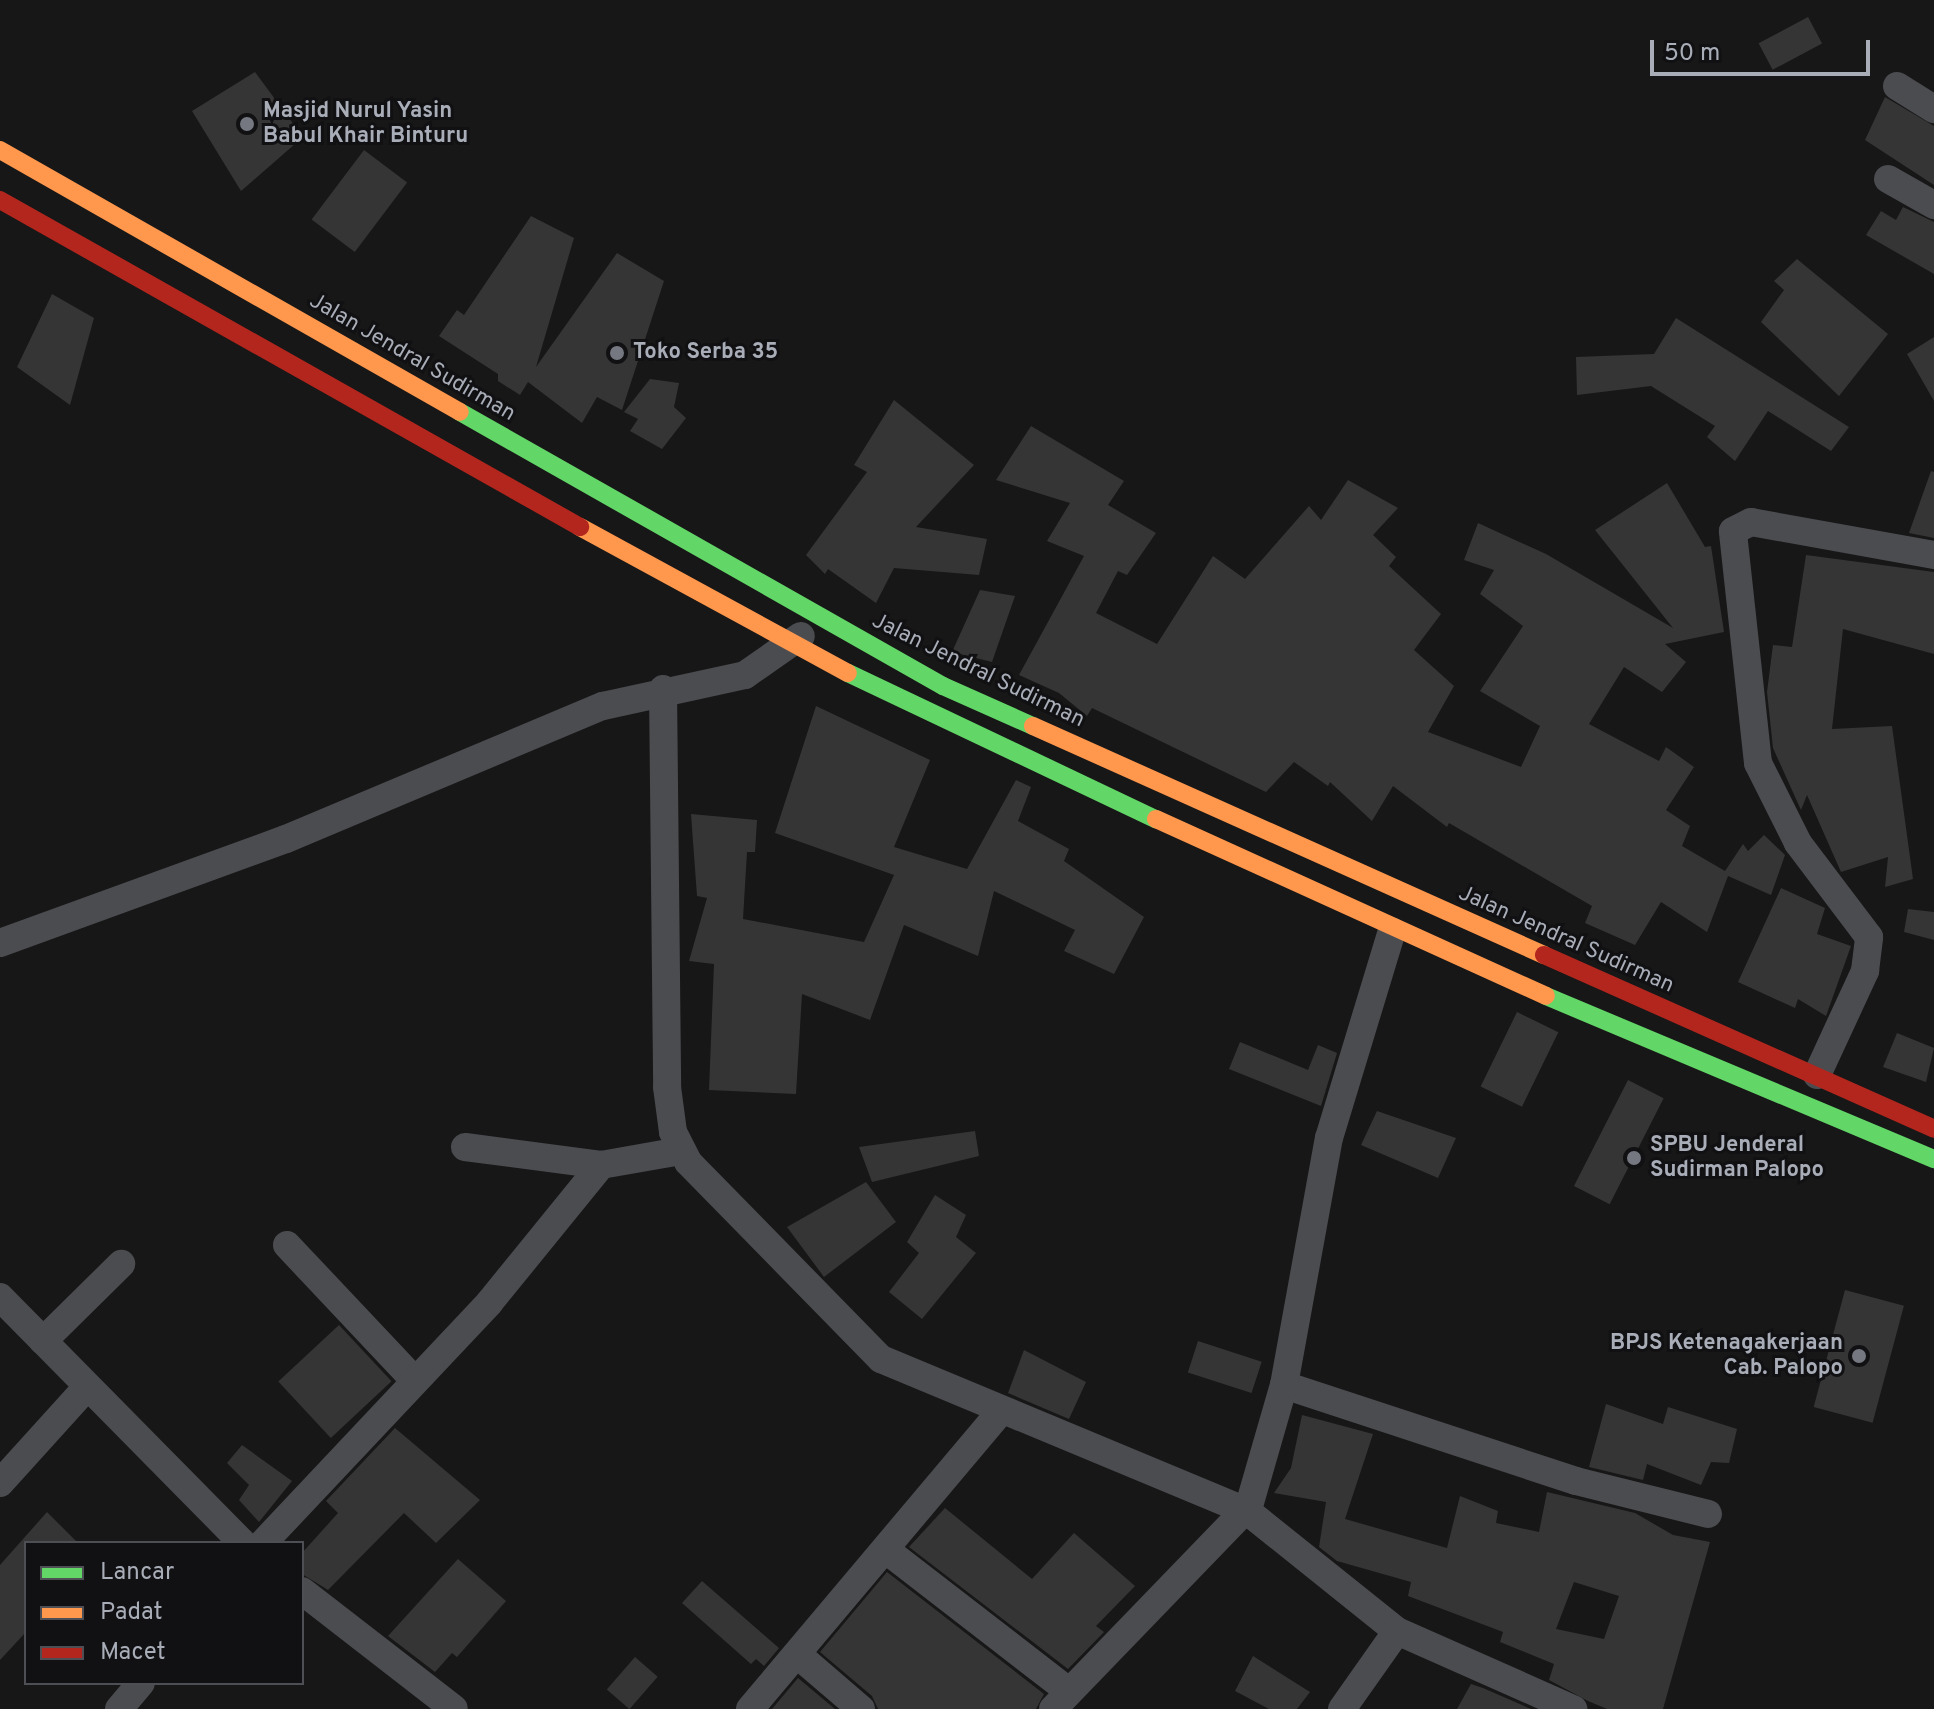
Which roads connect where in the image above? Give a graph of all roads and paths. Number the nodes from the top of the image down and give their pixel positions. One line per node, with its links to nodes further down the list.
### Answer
1 (1897, 86): 2 (street)
2 (1934, 109)
3 (0, 150): 8 (highway, Jalan Jendral Sudirman)
4 (1888, 179): 6 (street)
5 (0, 200): 9 (highway)
6 (1934, 205)
7 (1934, 555): 15 (street)
8 (816, 616): 9 (street); 10 (highway, Jalan Jendral Sudirman)
9 (793, 647): 11 (highway); 12 (street)
10 (879, 652): 11 (highway); 15 (highway, Jalan Jendral Sudirman)
11 (865, 682): 13 (highway)
12 (663, 689): 14 (street); 18 (street)
13 (1392, 931): 19 (highway); 26 (street)
14 (0, 943)
15 (1817, 1075): 16 (highway, Jalan Jendral Sudirman)
16 (1934, 1129)
17 (465, 1147): 20 (street)
18 (680, 1151): 20 (street); 28 (street)
19 (1934, 1159)
20 (601, 1165): 25 (street)
21 (287, 1245): 25 (street)
22 (121, 1264): 24 (street)
23 (0, 1297): 24 (street)
24 (43, 1341): 27 (street)
25 (414, 1380): 33 (street)
26 (1284, 1385): 30 (street); 31 (street)
27 (87, 1387): 29 (street); 32 (street)
28 (1000, 1412): 30 (street); 34 (street)
29 (0, 1483)
30 (1247, 1511): 36 (street); 39 (street)
31 (1708, 1514)
32 (241, 1541)
33 (265, 1541)
34 (886, 1550): 37 (street); 39 (street)
35 (304, 1593): 40 (street)
36 (1397, 1631): 44 (street); 45 (street)
37 (798, 1655): 42 (street); 43 (street)
38 (139, 1685): 41 (street)
39 (1060, 1700)
40 (442, 1705)
41 (119, 1709)
42 (750, 1709)
43 (861, 1709)
44 (1342, 1709)
45 (1573, 1709)

